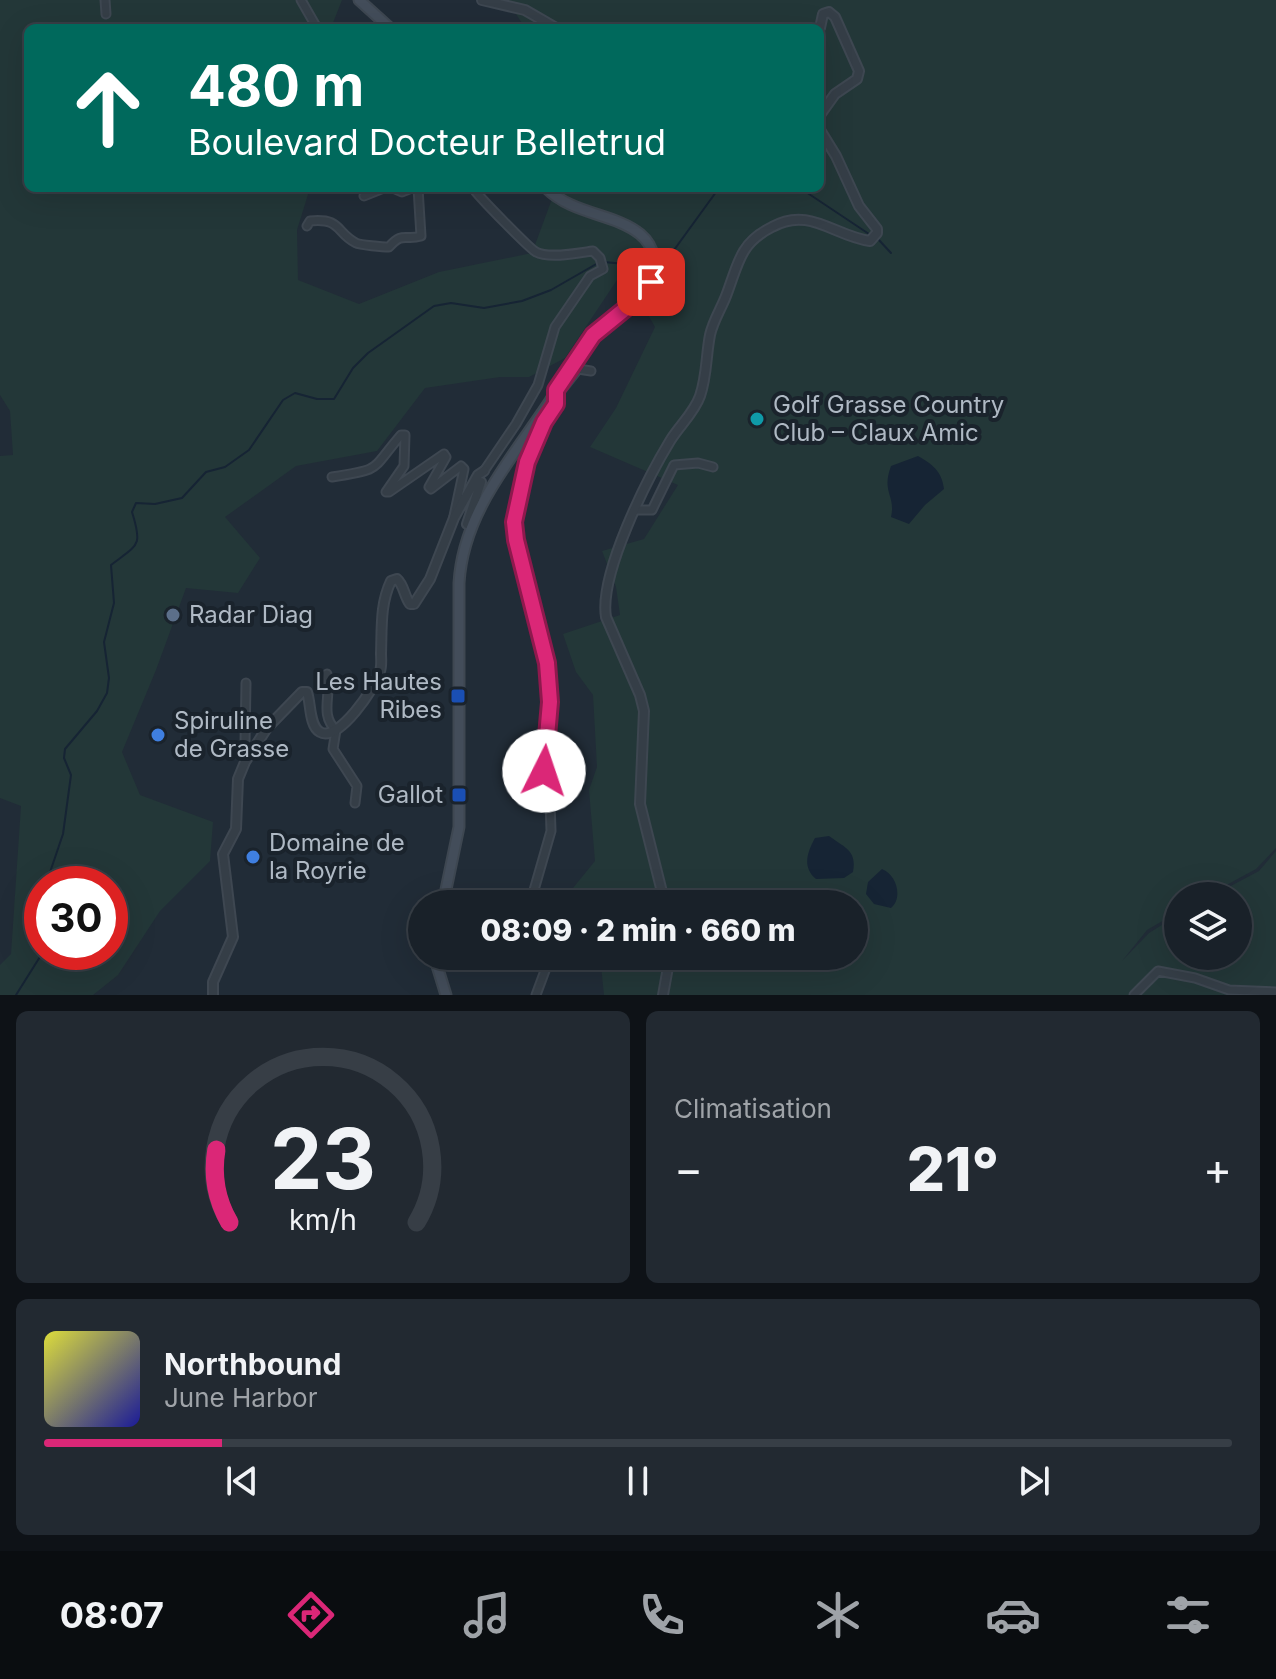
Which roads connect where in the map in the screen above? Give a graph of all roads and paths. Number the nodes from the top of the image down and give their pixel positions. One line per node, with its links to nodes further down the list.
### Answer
1 (105, 0): 5 (street)
2 (301, 0): 6 (street)
3 (359, 0): 7 (main road)
4 (482, 0): 8 (street)
5 (106, 14)
6 (315, 24)
7 (386, 24)
8 (549, 24)
9 (821, 24): 10 (street)
10 (824, 109)
11 (824, 136): 23 (street)
12 (374, 192): 16 (street)
13 (416, 192): 17 (street)
14 (476, 192): 21 (street)
15 (552, 192): 19 (main road)
16 (364, 196)
17 (307, 226)
18 (591, 371): 19 (street)
19 (556, 390): 25 (main road); 32 (street)
20 (713, 467): 23 (street)
21 (484, 471): 24 (street); 25 (street)
22 (332, 477): 24 (street)
23 (635, 510): 33 (street)
24 (454, 518): 28 (street)
25 (471, 526): 31 (main road)
26 (327, 674): 28 (street)
27 (246, 683): 29 (street)
28 (336, 730): 29 (street); 30 (street)
29 (248, 756): 38 (street)
30 (355, 803)
31 (446, 890)
32 (534, 890)
33 (662, 890)
34 (438, 970): 39 (main road)
35 (545, 970): 40 (street)
36 (667, 970): 41 (street)
37 (1276, 992): 42 (street)
38 (213, 995)
39 (446, 995)
40 (536, 995)
41 (663, 995)
42 (1134, 995)

